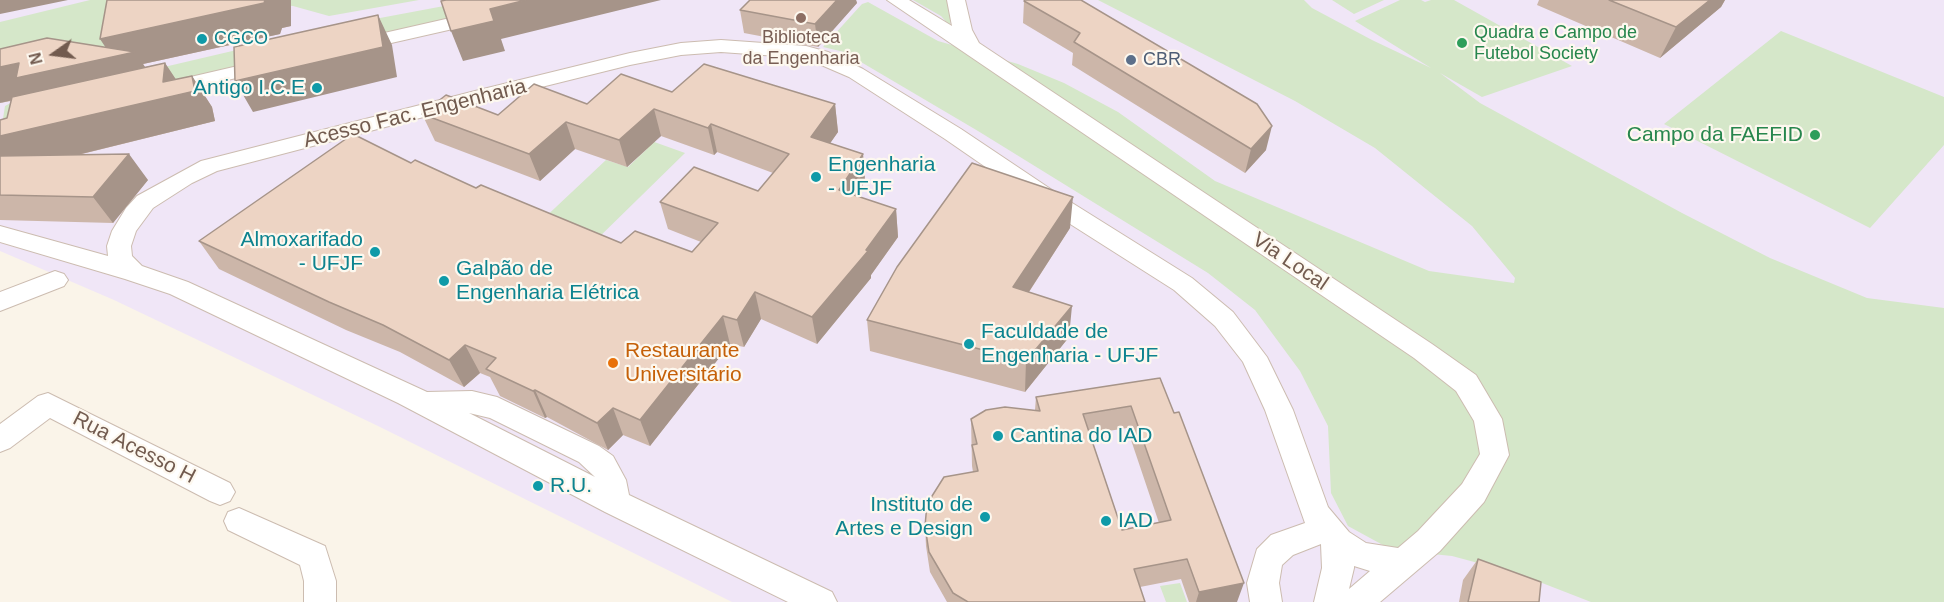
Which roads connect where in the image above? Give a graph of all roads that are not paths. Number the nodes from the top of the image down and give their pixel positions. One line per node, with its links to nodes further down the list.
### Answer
1 (896, 0): 4 (street, Via Local)
2 (956, 0): 4 (street)
3 (497, 13): 5 (street)
4 (971, 47): 16 (street, Via Local)
5 (342, 48)
6 (285, 61): 7 (street)
7 (148, 93)
8 (0, 234): 9 (street)
9 (133, 272): 15 (street, Acesso Fac. Engenharia); 18 (street)
10 (55, 280): 11 (street)
11 (0, 302)
12 (0, 440): 13 (street, Rua Acesso H)
13 (220, 492)
14 (239, 521): 17 (street)
15 (1332, 536): 16 (street); 19 (street); 20 (street)
16 (1404, 563): 21 (street)
17 (320, 602)
18 (821, 602)
19 (1266, 602)
20 (1330, 602)
21 (1357, 602)

